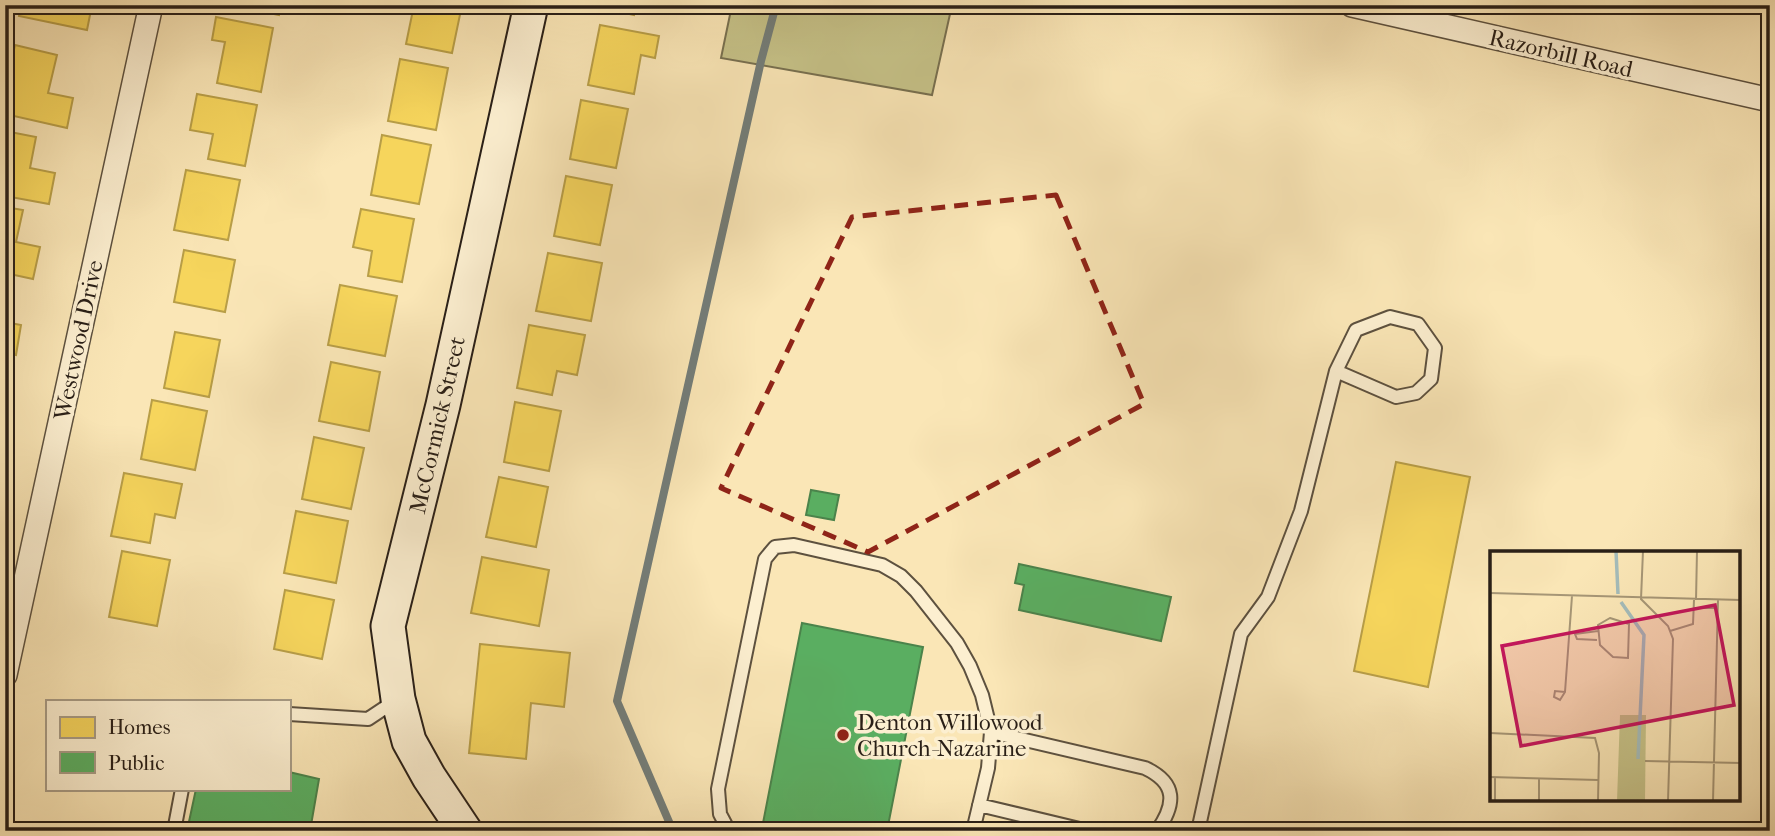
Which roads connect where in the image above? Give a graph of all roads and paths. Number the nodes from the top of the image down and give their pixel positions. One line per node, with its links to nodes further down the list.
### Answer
1 (151, 5): 6 (street, Westwood Drive)
2 (531, 5): 7 (street, McCormick Street)
3 (1352, 5): 4 (street, Razorbill Road)
4 (1770, 100)
5 (1336, 371): 5 (lane); 20 (lane)
6 (5, 675)
7 (398, 699): 8 (lane); 15 (street, McCormick Street)
8 (290, 714)
9 (991, 732): 11 (lane); 16 (lane); 19 (lane)
10 (182, 790): 14 (lane)
11 (979, 805): 17 (lane); 18 (lane)
12 (5, 828): 13 (lane)
13 (32, 831)
14 (174, 831)
15 (465, 831)
16 (729, 831)
17 (973, 831)
18 (1088, 831)
19 (1157, 831)
20 (1198, 831)

